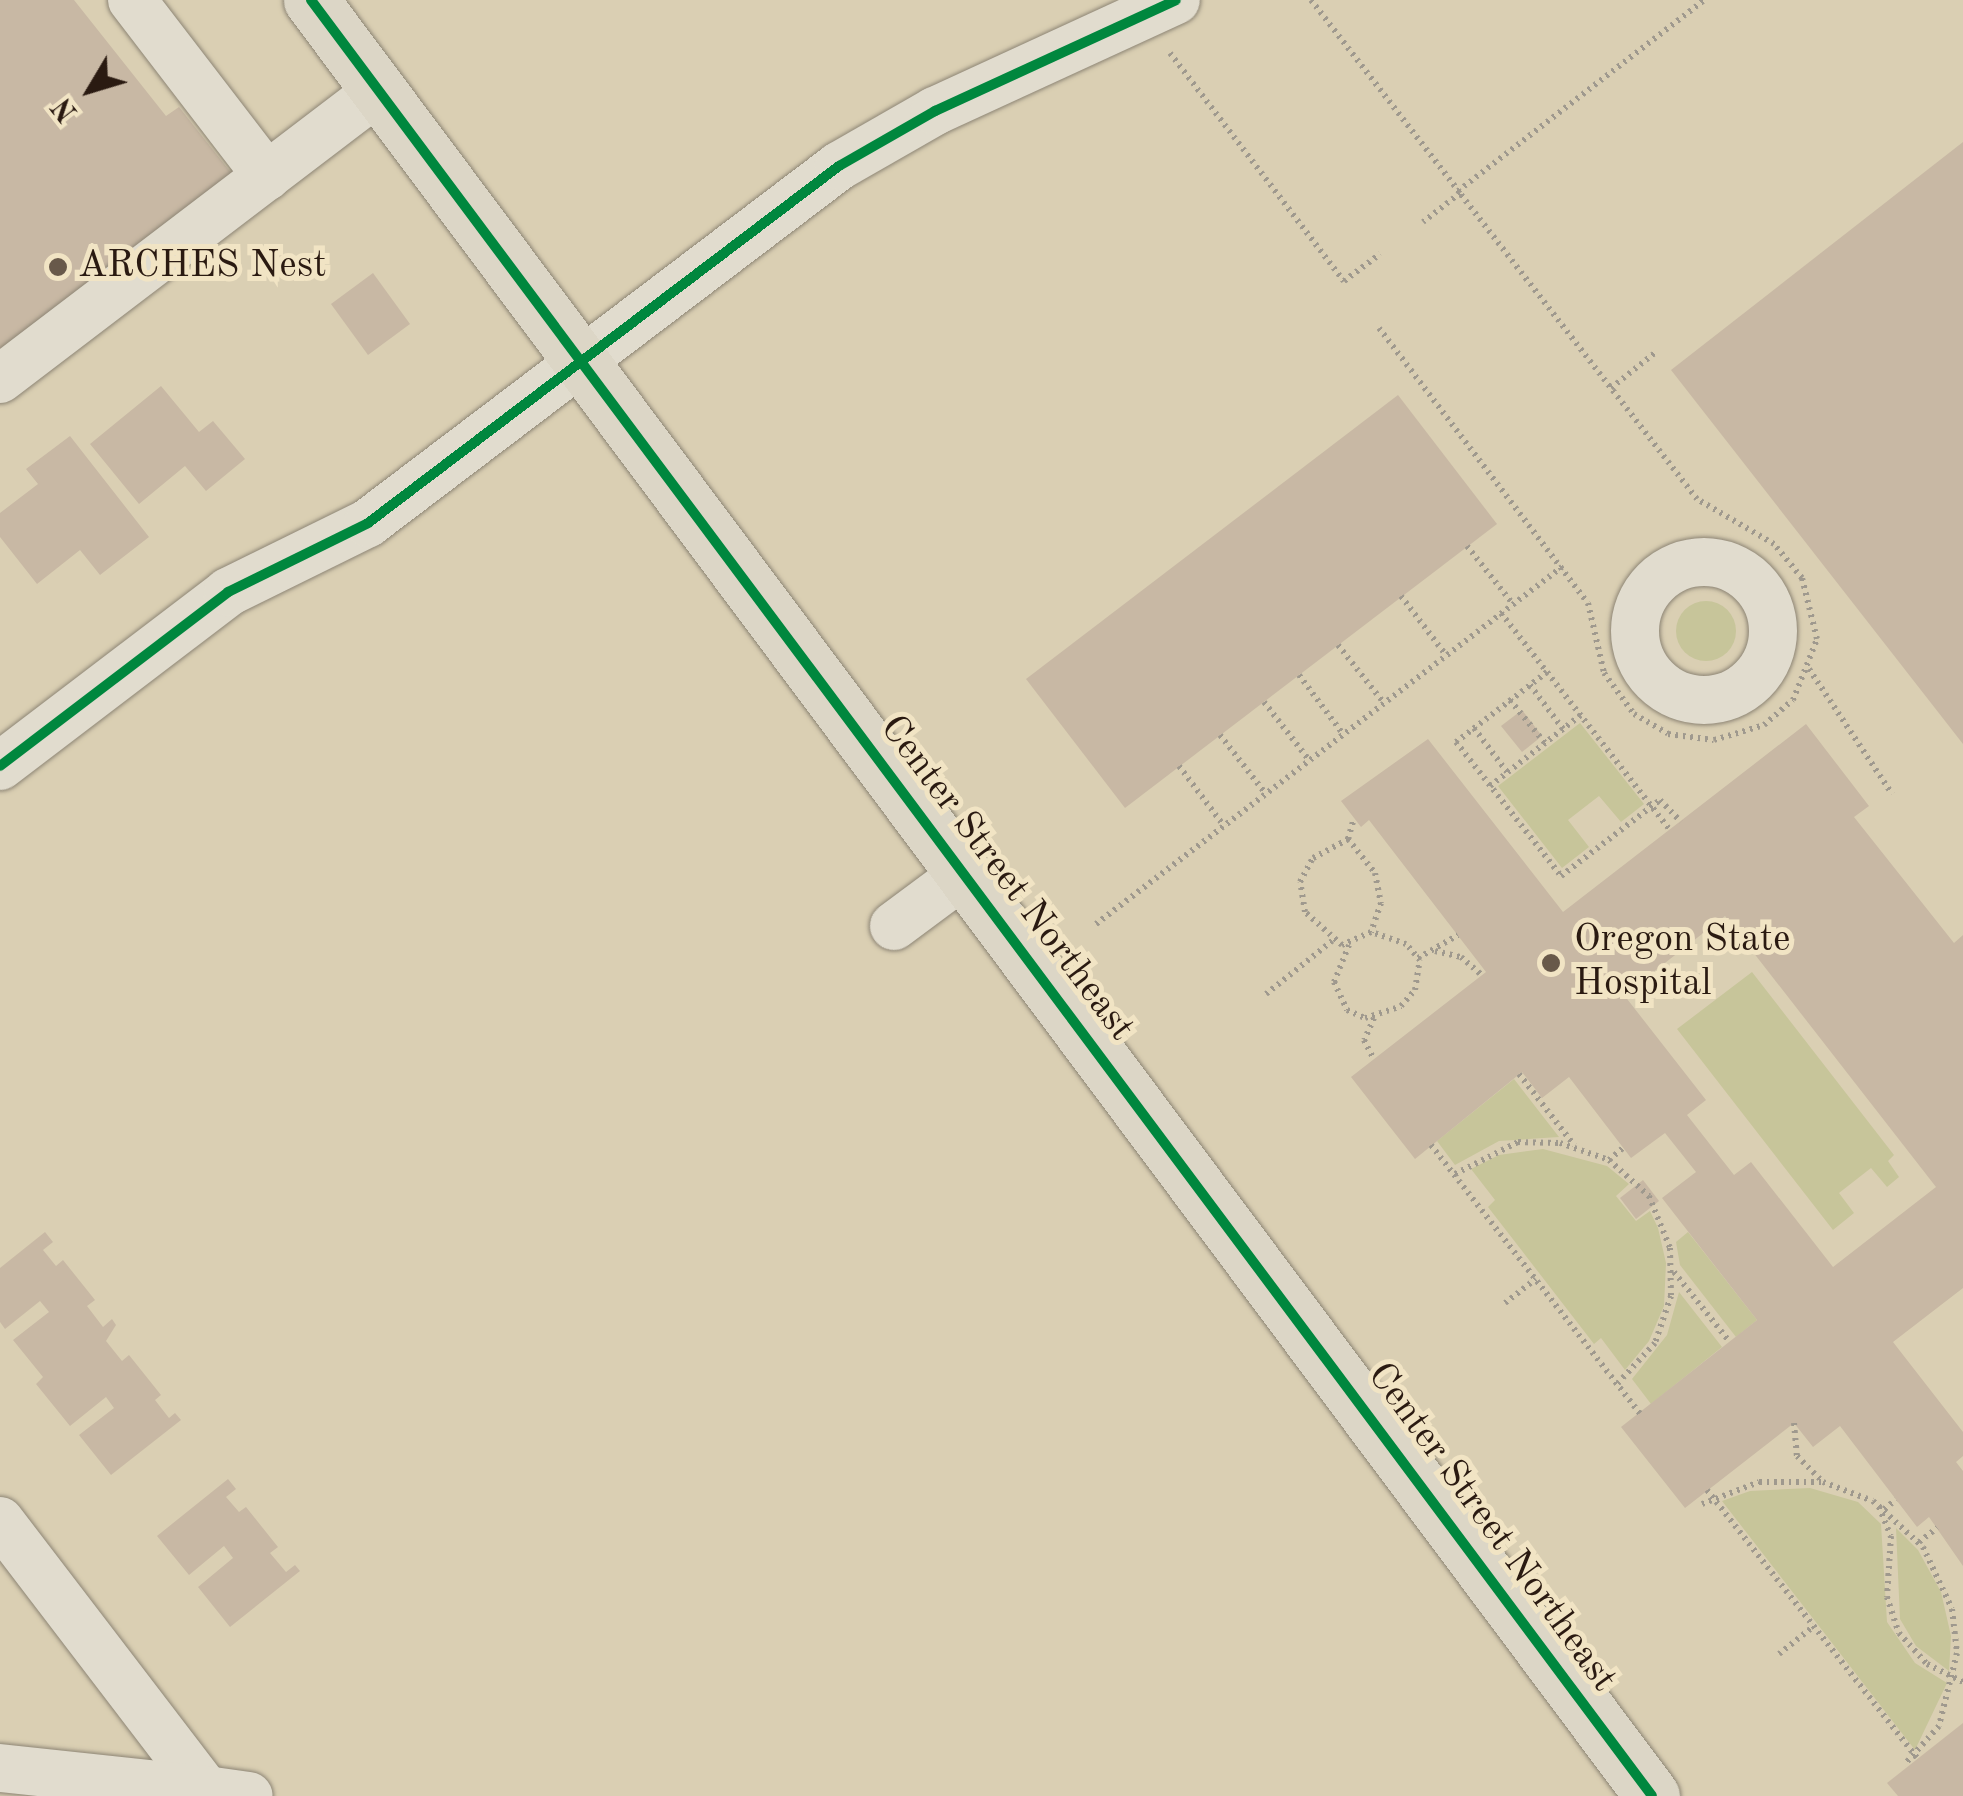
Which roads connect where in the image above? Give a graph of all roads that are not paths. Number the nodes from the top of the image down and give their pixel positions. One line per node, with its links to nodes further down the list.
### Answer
1 (132, 0): 5 (street)
2 (311, 0): 4 (main road, Center Street Northeast)
3 (1150, 15): 6 (street)
4 (378, 91): 5 (street); 6 (main road, Center Street Northeast)
5 (266, 176): 7 (street)
6 (581, 362): 8 (street); 9 (main road, Center Street Northeast)
7 (0, 378)
8 (0, 766)
9 (964, 874): 10 (street); 14 (main road, Center Street Northeast)
10 (894, 926)
11 (0, 1521): 13 (street)
12 (0, 1768): 13 (street)
13 (228, 1793)
14 (1652, 1796)

